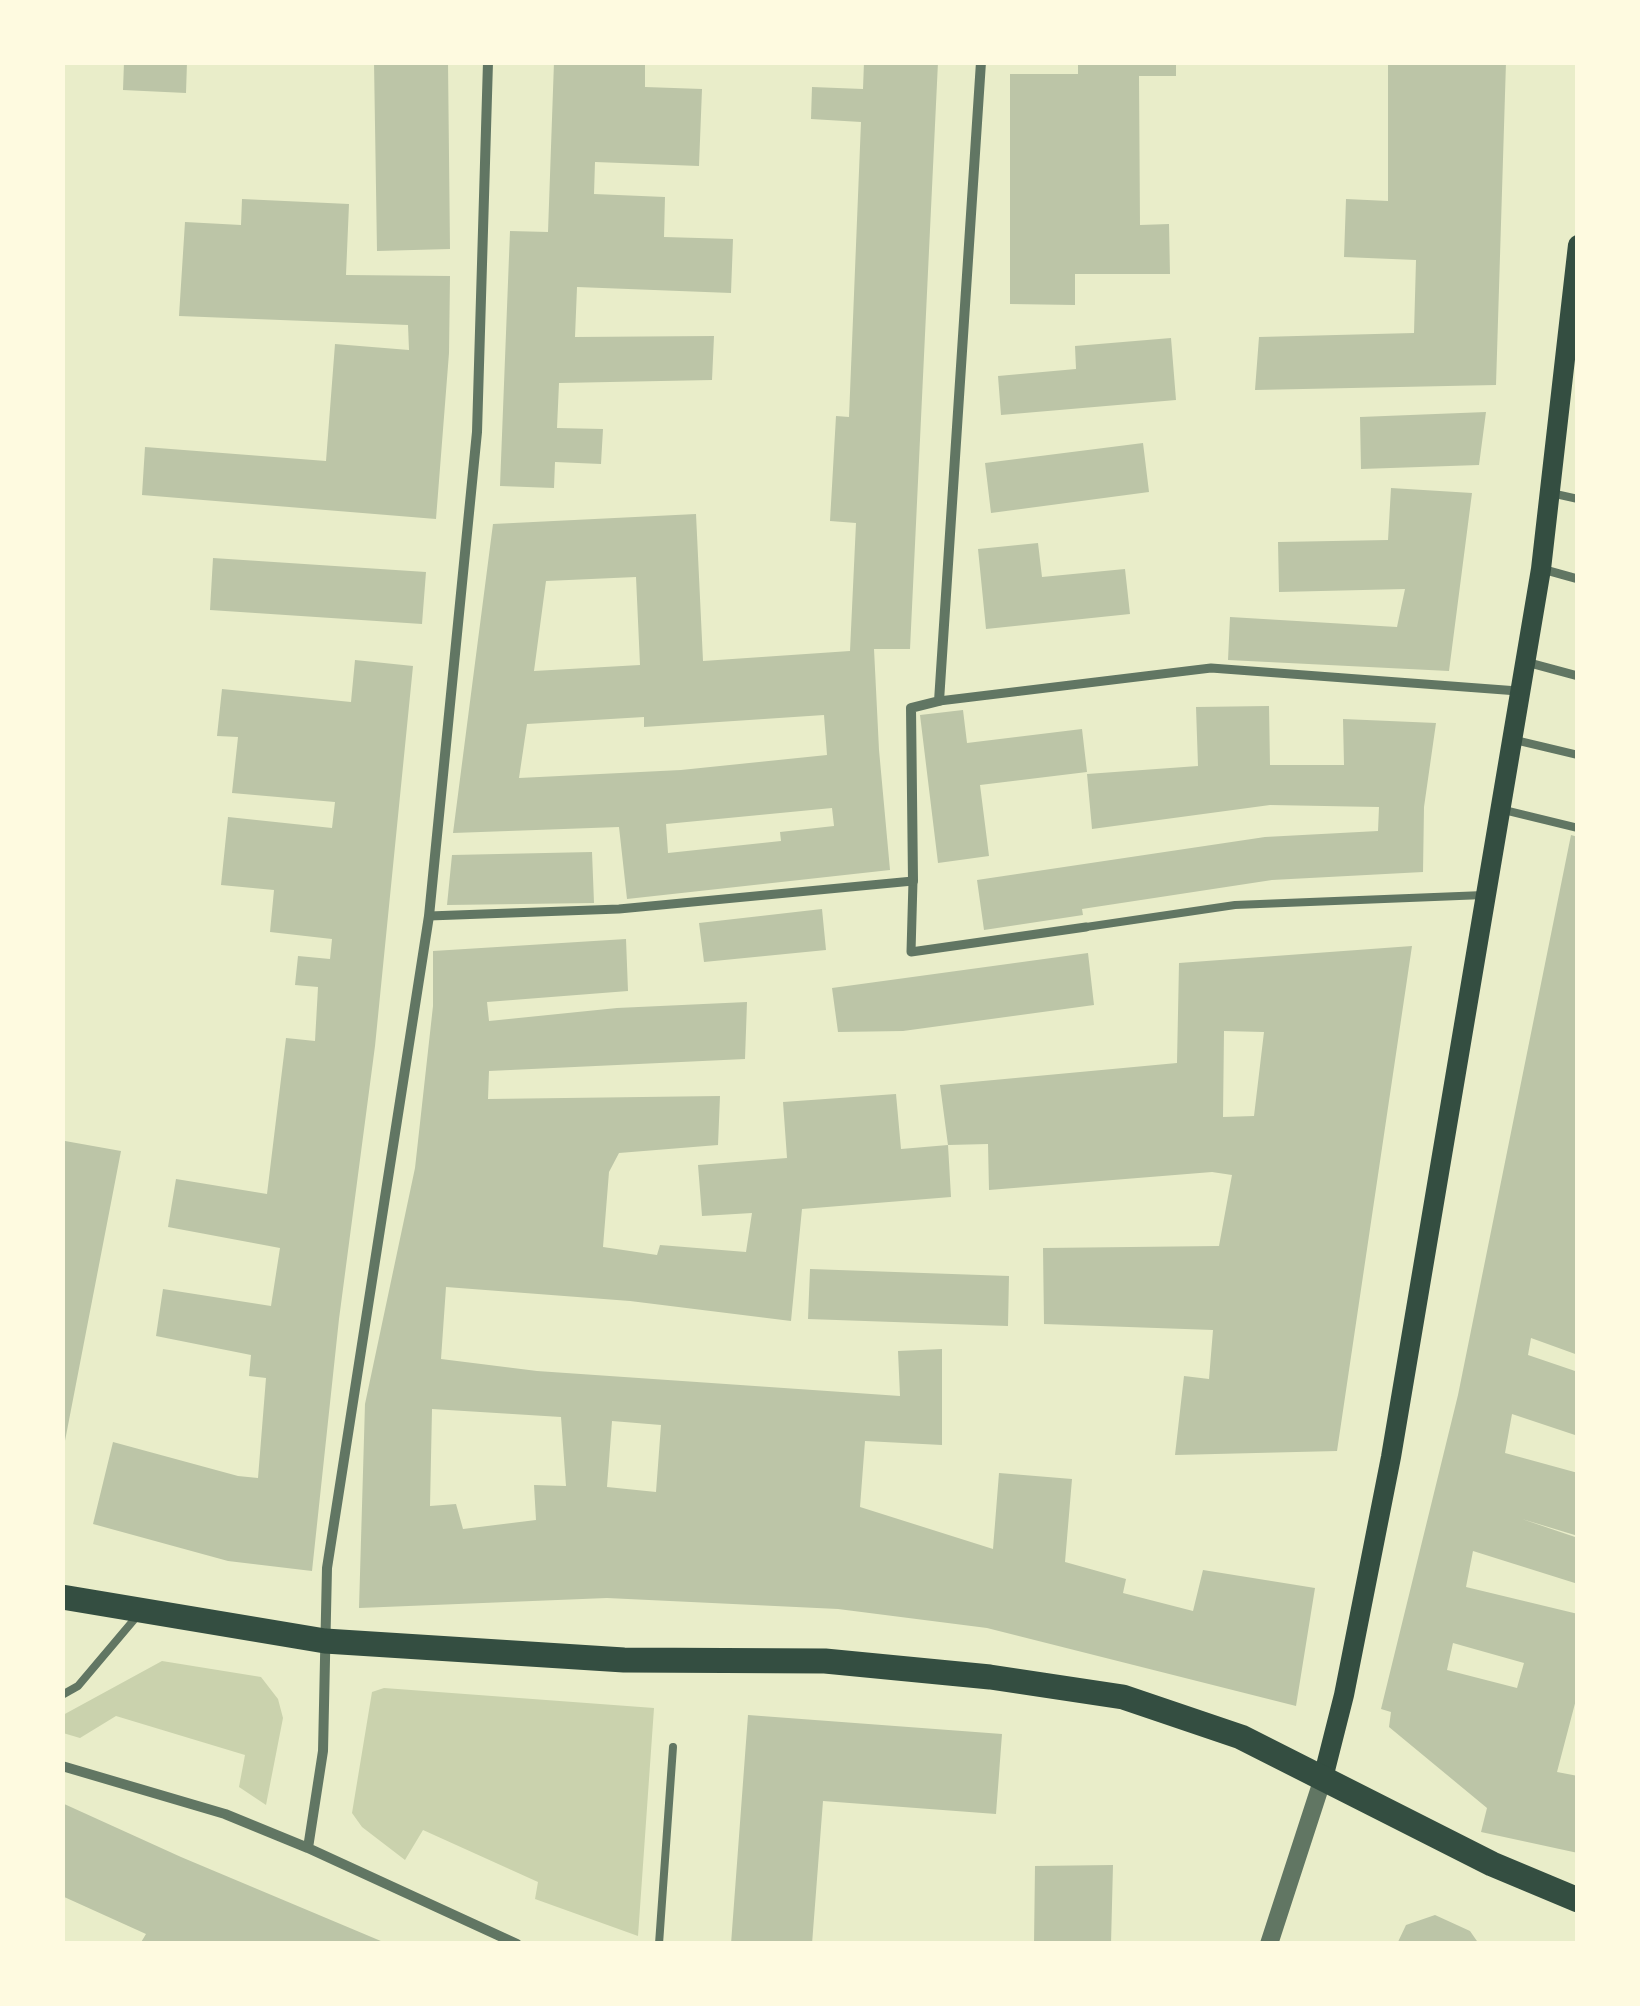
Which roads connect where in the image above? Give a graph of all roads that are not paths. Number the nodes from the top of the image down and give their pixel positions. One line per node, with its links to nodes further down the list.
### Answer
1 (488, 62): 18 (street)
2 (981, 62): 11 (street)
3 (1578, 246): 4 (main road)
4 (1550, 493): 5 (lane); 6 (main road)
5 (1578, 499)
6 (1541, 568): 7 (street); 8 (main road)
7 (1578, 579)
8 (1524, 661): 9 (street); 10 (main road)
9 (1578, 676)
10 (1518, 691): 11 (street); 12 (main road)
11 (939, 701): 16 (street)
12 (1510, 739): 13 (lane); 14 (main road)
13 (1578, 756)
14 (1500, 809): 15 (lane); 17 (main road)
15 (1578, 828)
16 (913, 882): 18 (street); 19 (street)
17 (1484, 895): 19 (lane); 26 (main road)
18 (429, 916): 22 (street)
19 (1086, 927)
20 (62, 1597): 21 (main road)
21 (141, 1612): 22 (main road); 23 (lane)
22 (324, 1641): 26 (main road); 27 (street)
23 (62, 1695)
24 (673, 1748): 30 (lane)
25 (62, 1766): 27 (street)
26 (1323, 1778): 28 (main road); 31 (street)
27 (308, 1848): 29 (street)
28 (1578, 1900)
29 (516, 1944)
30 (658, 1944)
31 (1268, 1944)

